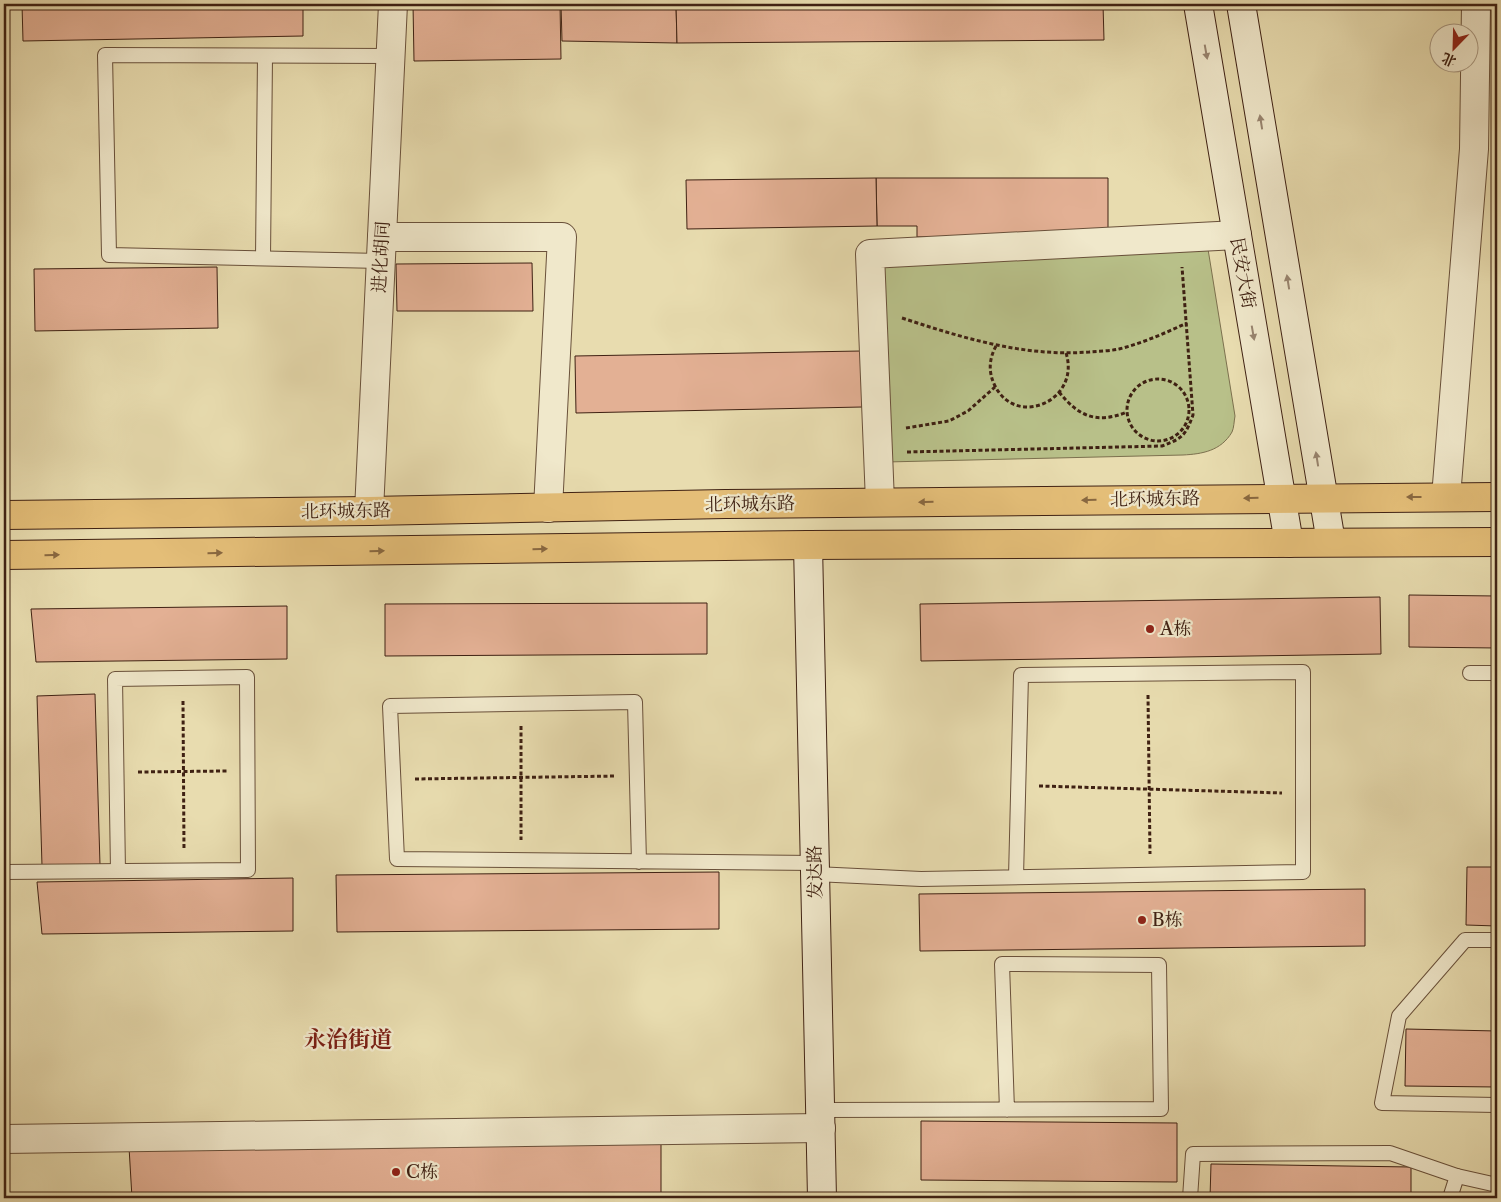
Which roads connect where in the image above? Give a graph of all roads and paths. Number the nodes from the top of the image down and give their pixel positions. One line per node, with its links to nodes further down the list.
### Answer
1 (393, 4): 6 (street, 进化胡同)
2 (1198, 4): 7 (street, 民安大街, one-way to 7)
3 (1241, 4): 24 (street, one-way to 3)
4 (1476, 4): 21 (street)
5 (265, 56): 6 (lane); 10 (lane); 10 (lane)
6 (391, 56): 9 (street, 进化胡同)
7 (1237, 235): 8 (street); 23 (street, 民安大街, one-way to 23)
8 (1180, 239): 11 (street); 12 (path)
9 (382, 249): 10 (lane); 26 (street); 27 (street, 进化胡同)
10 (263, 258)
11 (872, 308): 13 (path); 20 (street)
12 (1187, 323): 14 (path); 19 (path)
13 (996, 345): 14 (path); 15 (path)
14 (1066, 353): 16 (path)
15 (995, 386): 16 (path); 20 (path)
16 (1059, 392): 17 (path)
17 (1128, 412): 18 (path); 18 (path)
18 (1179, 433): 19 (path)
19 (1182, 436): 20 (path)
20 (878, 442): 25 (street)
21 (1446, 497): 22 (main road, 北环城东路); 24 (main road, 北环城东路, one-way to 24)
22 (1497, 497)
23 (1281, 498): 24 (main road, 北环城东路); 25 (main road, 北环城东路, one-way to 25); 31 (street, 民安大街)
24 (1324, 498): 29 (street)
25 (880, 502): 26 (main road, 北环城东路)
26 (548, 508): 27 (main road, 北环城东路)
27 (369, 511): 28 (main road, 北环城东路)
28 (4, 515)
29 (1331, 542): 30 (main road); 31 (main road)
30 (1497, 542)
31 (1289, 543): 32 (main road)
32 (808, 545): 33 (main road, one-way to 32); 50 (street, 发达路)
33 (4, 556)
34 (1470, 673): 35 (lane)
35 (1497, 673)
36 (1148, 674): 45 (lane); 46 (path); 47 (lane)
37 (183, 678): 39 (lane); 40 (lane); 41 (path)
38 (521, 704): 42 (lane); 43 (path); 44 (lane)
39 (248, 771): 41 (path); 51 (lane)
40 (116, 772): 41 (path); 52 (lane)
41 (183, 772): 51 (path)
42 (637, 776): 43 (path); 49 (lane)
43 (521, 778): 44 (path); 48 (path)
44 (393, 780): 48 (lane)
45 (1018, 785): 46 (path); 55 (lane)
46 (1150, 789): 47 (path); 54 (path)
47 (1303, 793): 54 (lane)
48 (521, 860): 49 (lane)
49 (639, 862): 50 (lane)
50 (815, 868): 55 (lane); 59 (street, 发达路)
51 (184, 870): 52 (lane)
52 (118, 871): 53 (lane)
53 (4, 872)
54 (1151, 875): 55 (lane)
55 (1016, 877)
56 (1497, 940): 57 (lane)
57 (1497, 1105)
58 (1007, 1110): 58 (lane); 59 (lane)
59 (821, 1119): 60 (street); 63 (street, 发达路)
60 (4, 1139)
61 (1457, 1176): 62 (lane); 64 (lane); 65 (lane)
62 (1497, 1185)
63 (822, 1198)
64 (1190, 1198)
65 (1450, 1198)

